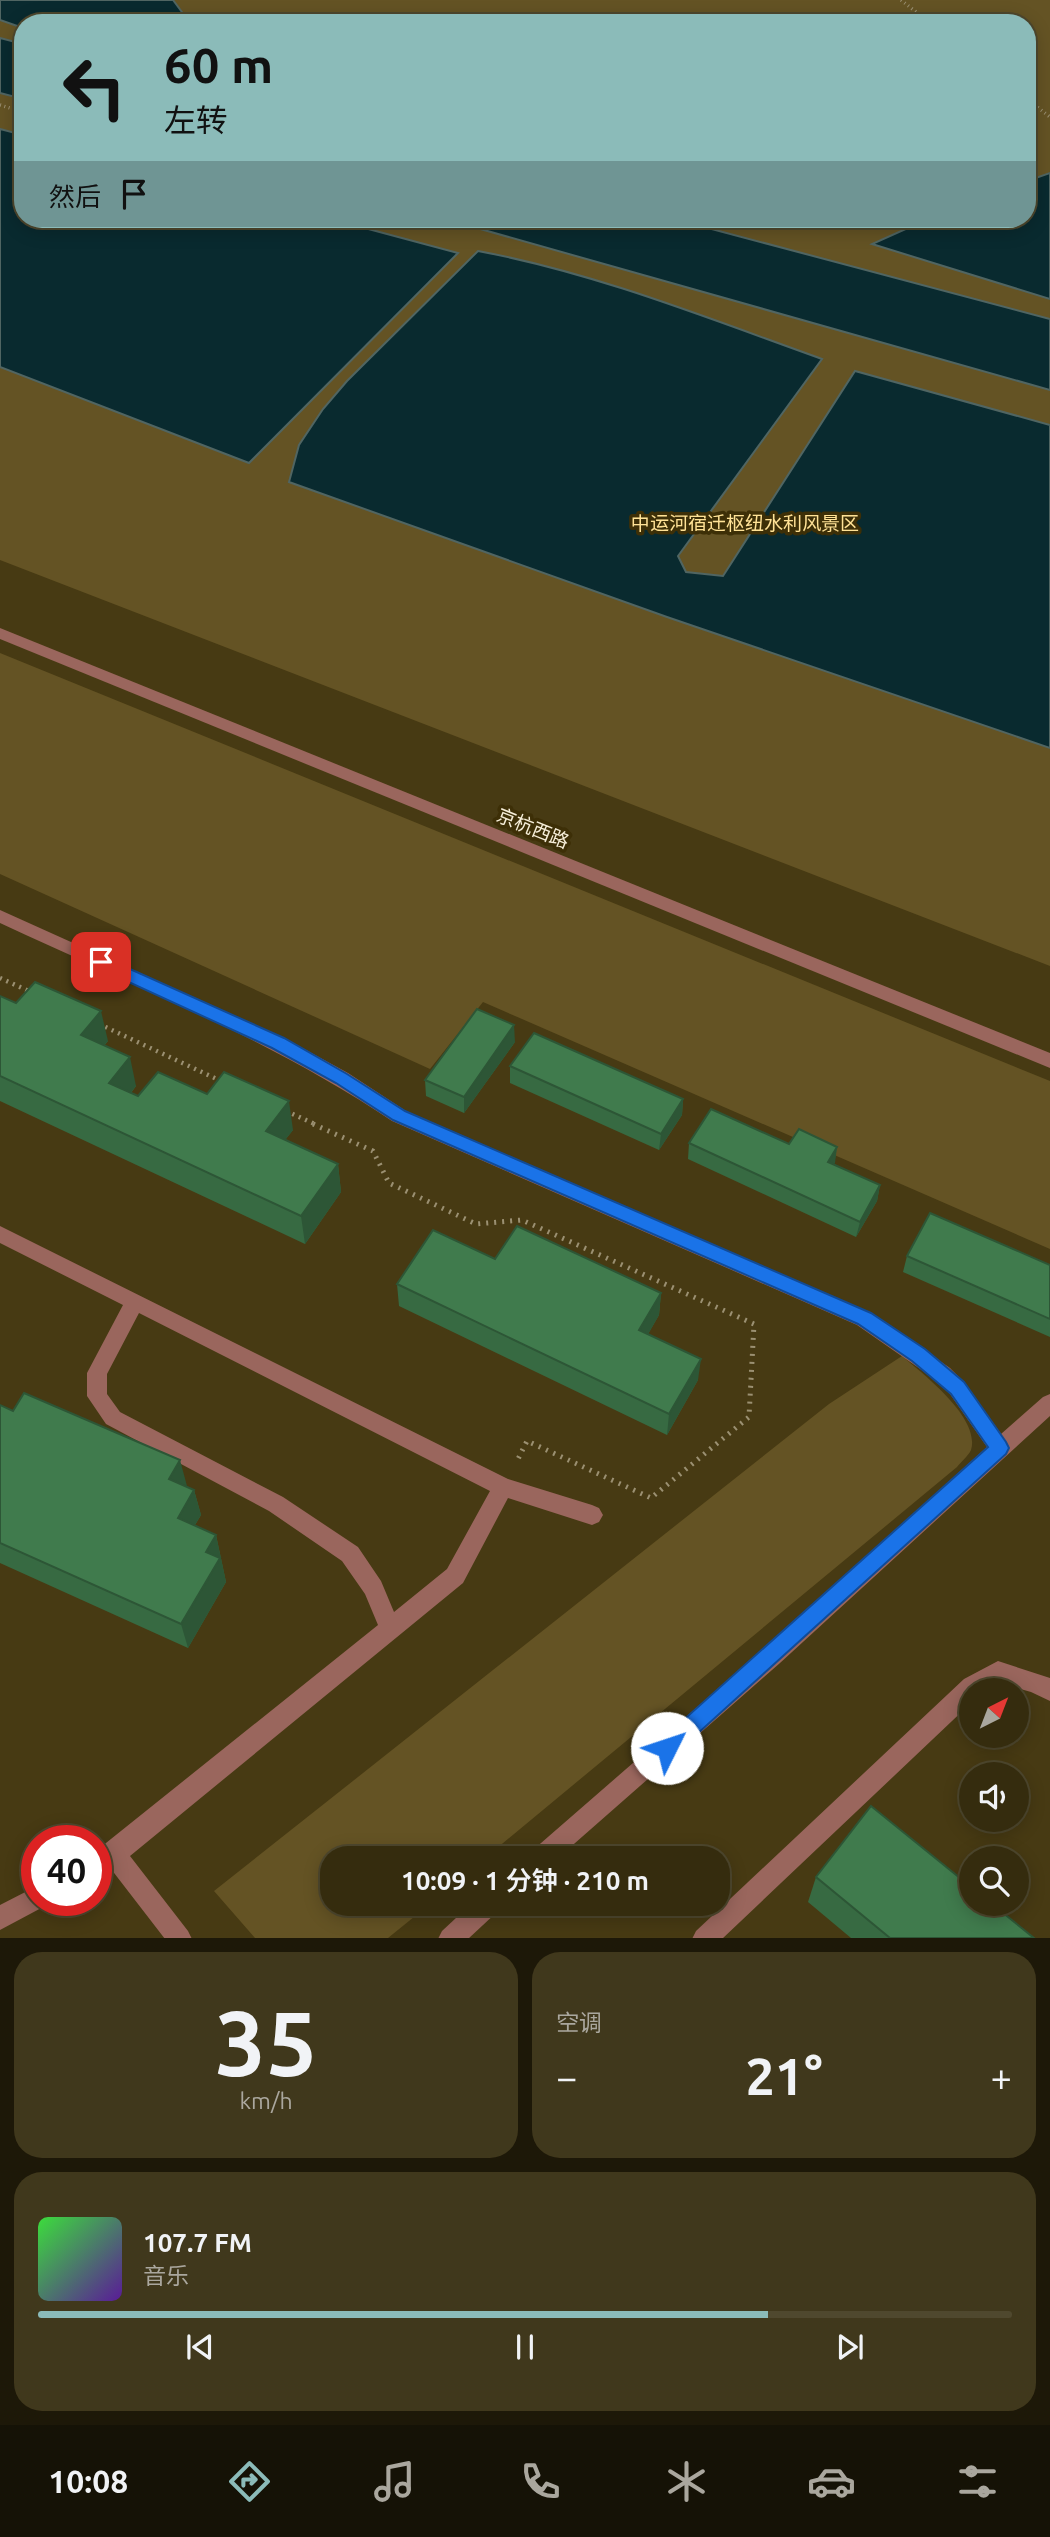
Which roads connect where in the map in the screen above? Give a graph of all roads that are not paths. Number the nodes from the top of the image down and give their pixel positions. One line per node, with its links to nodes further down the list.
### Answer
1 (0, 633): 3 (street, 京杭西路)
2 (0, 916): 7 (street)
3 (1050, 1061)
4 (0, 1234): 5 (street)
5 (135, 1303): 8 (street); 10 (street)
6 (1050, 1402): 7 (street)
7 (999, 1448): 12 (street)
8 (503, 1487): 9 (street); 10 (street)
9 (592, 1515)
10 (390, 1629): 13 (street)
11 (1050, 1690): 20 (street)
12 (555, 1846)
13 (112, 1853)
14 (112, 1866): 18 (street)
15 (21, 1907): 17 (street)
16 (475, 1916): 19 (street)
17 (0, 1918)
18 (180, 1938)
19 (450, 1938)
20 (704, 1938)

